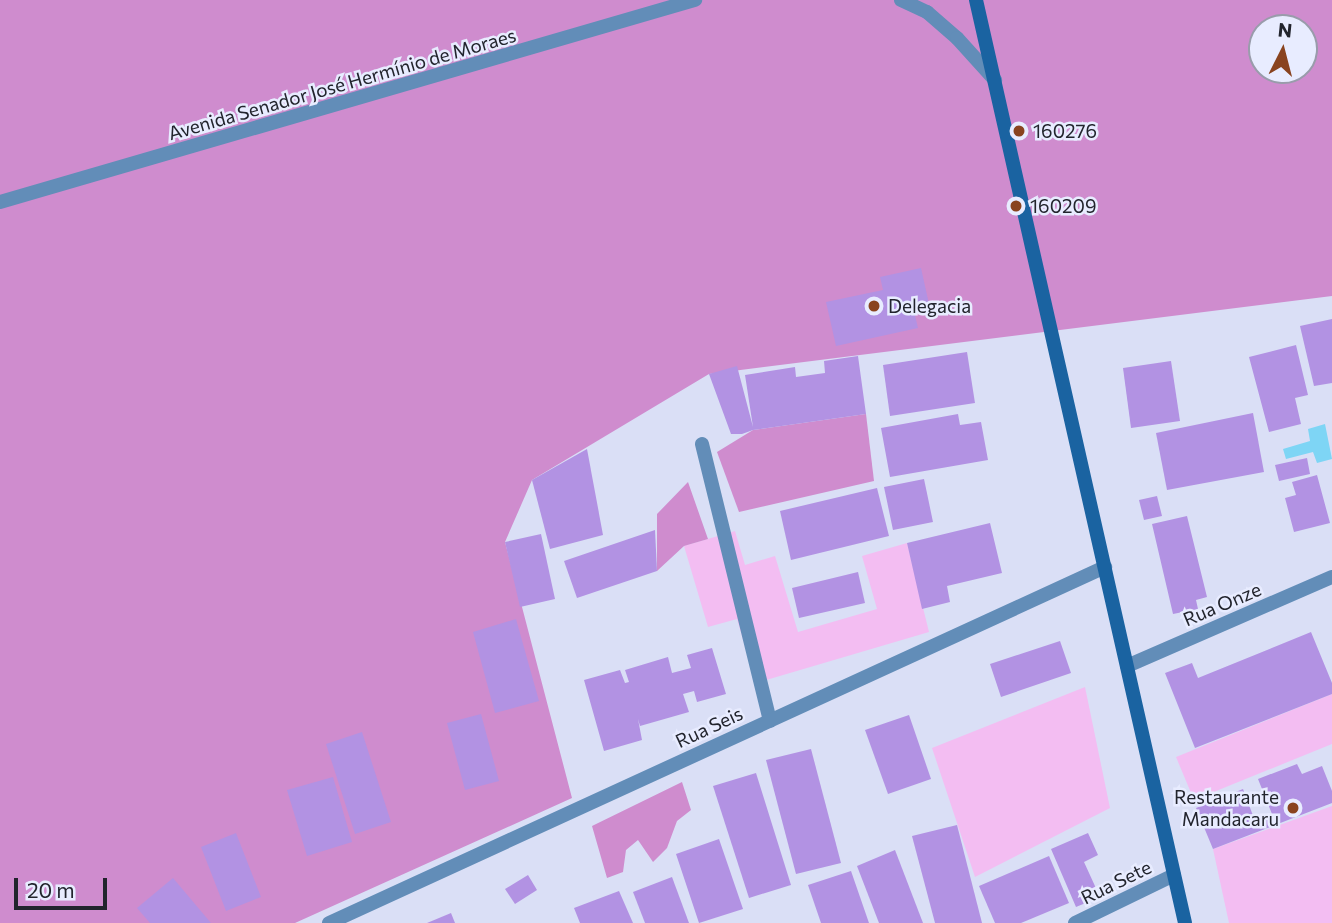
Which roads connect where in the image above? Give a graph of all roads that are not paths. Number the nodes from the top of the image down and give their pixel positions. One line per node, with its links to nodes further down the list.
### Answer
1 (695, 0): 5 (street, Avenida Senador José Hermínio de Moraes)
2 (901, 0): 4 (street)
3 (976, 0): 4 (main road)
4 (995, 80): 7 (main road)
5 (0, 202)
6 (702, 444): 10 (street)
7 (1105, 567): 9 (main road); 10 (street, Rua Seis)
8 (1332, 577): 9 (street, Rua Onze)
9 (1127, 666): 11 (main road)
10 (770, 720): 12 (street, Rua Seis)
11 (1174, 875): 13 (street, Rua Sete); 14 (main road)
12 (329, 923)
13 (1075, 923)
14 (1185, 923)

